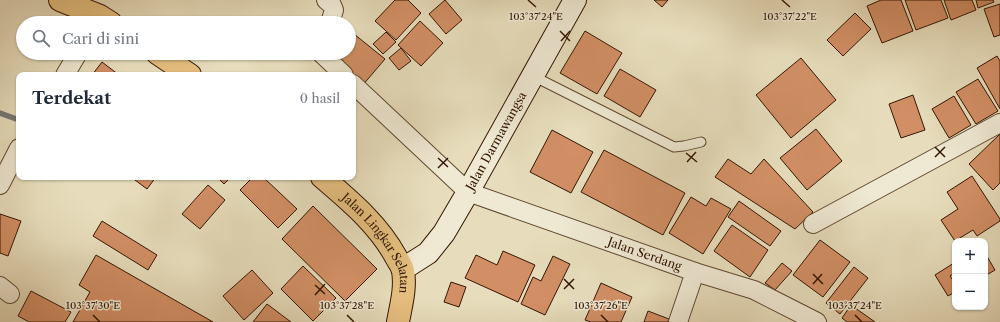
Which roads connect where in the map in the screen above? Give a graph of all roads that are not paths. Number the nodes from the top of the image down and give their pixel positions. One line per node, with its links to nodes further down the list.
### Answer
1 (60, 0): 4 (highway)
2 (326, 0): 5 (street)
3 (575, 0): 12 (main road, Jalan Darmawangsa)
4 (92, 16)
5 (332, 16)
6 (74, 60): 9 (street)
7 (168, 60): 10 (highway)
8 (328, 60): 11 (street)
9 (67, 72)
10 (186, 72)
11 (341, 72)
12 (533, 76): 15 (lane); 19 (main road, Jalan Darmawangsa)
13 (356, 87): 19 (street)
14 (1000, 123): 20 (street)
15 (701, 142)
16 (16, 154): 18 (street)
17 (325, 180): 21 (highway, Jalan Lingkar Selatan)
18 (0, 185)
19 (468, 192): 21 (main road, Jalan Darmawangsa); 22 (street, Jalan Serdang)
20 (813, 224)
21 (403, 269): 23 (highway, Jalan Lingkar Selatan)
22 (695, 272): 24 (street); 25 (street, Jalan Serdang)
23 (398, 322)
24 (678, 322)
25 (817, 322)

